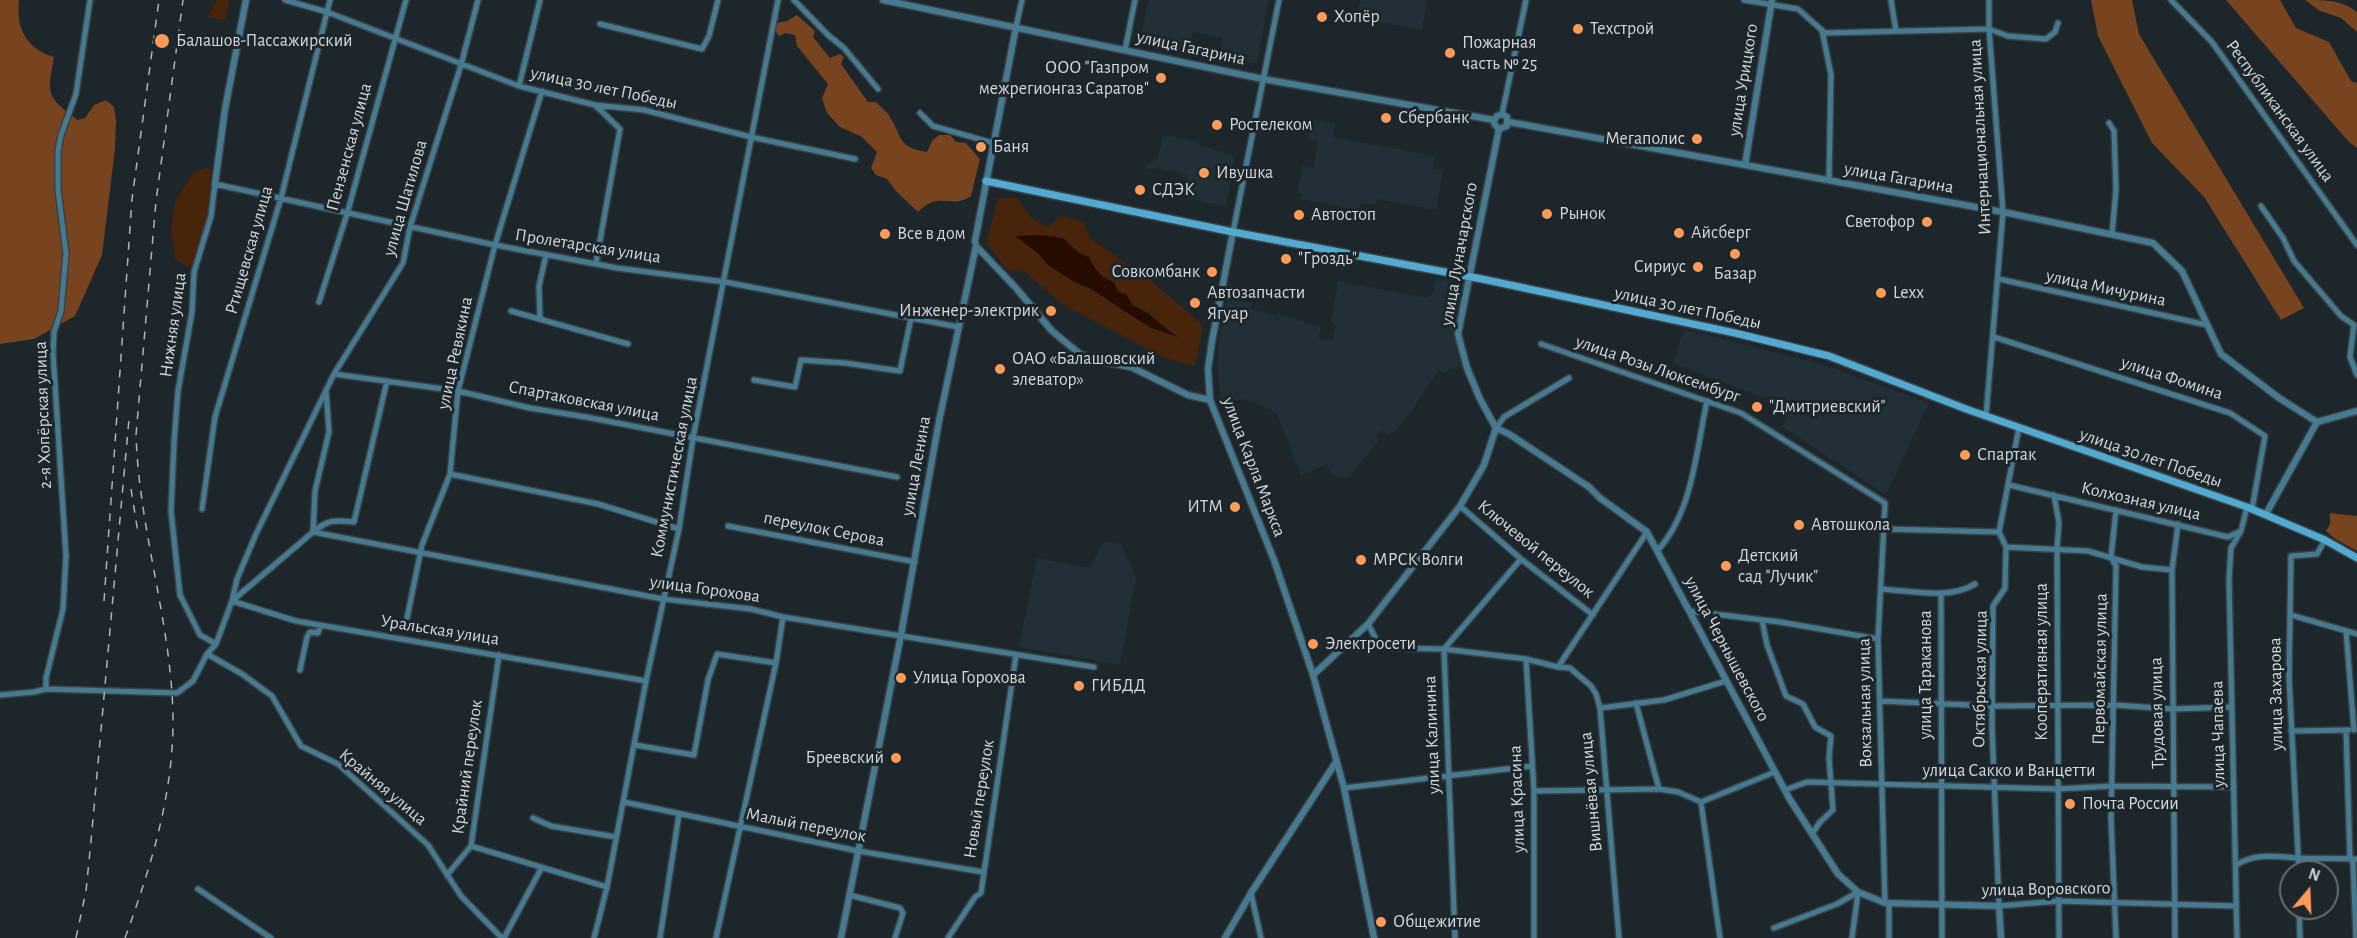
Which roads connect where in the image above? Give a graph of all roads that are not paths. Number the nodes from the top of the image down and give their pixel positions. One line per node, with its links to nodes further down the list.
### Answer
1 (90, 0): 146 (street, 2-я Хопёрская улица)
2 (246, 0): 48 (street, Нижняя улица)
3 (285, 0): 21 (street, улица 30 лет Победы)
4 (330, 0): 21 (street, Ртищевская улица)
5 (406, 0): 28 (street, Пензенская улица)
6 (478, 0): 30 (street, улица Шатилова)
7 (540, 0): 32 (street)
8 (718, 0): 23 (street)
9 (778, 0): 42 (street, Коммунистическая улица)
10 (794, 0): 33 (street)
11 (883, 0): 24 (street, улица Гагарина)
12 (1022, 0): 24 (street, улица Ленина)
13 (1135, 0): 29 (street)
14 (1279, 0): 31 (street, улица Карла Маркса)
15 (1526, 0): 37 (street)
16 (1744, 0): 20 (street)
17 (1891, 0): 27 (street)
18 (1989, 0): 25 (street, Интернациональная улица)
19 (2171, 0): 56 (street, Республиканская улица)
20 (1771, 3): 26 (street); 45 (street, улица Урицкого)
21 (327, 12): 28 (street, улица 30 лет Победы); 49 (street, Ртищевская улица)
22 (2058, 23): 25 (street)
23 (600, 24)
24 (1016, 27): 29 (street, улица Гагарина); 43 (street, улица Ленина)
25 (1989, 29): 27 (street); 51 (street, Интернациональная улица)
26 (1822, 30): 27 (street); 47 (street)
27 (1896, 31)
28 (394, 39): 30 (street, улица 30 лет Победы); 52 (street, Пензенская улица)
29 (1125, 50): 31 (street, улица Гагарина)
30 (461, 65): 32 (street, улица 30 лет Победы); 53 (street, улица Шатилова)
31 (1263, 79): 38 (street, улица Гагарина); 54 (street, улица Карла Маркса)
32 (519, 86): 34 (street, улица 30 лет Победы)
33 (878, 89)
34 (542, 91): 35 (street, улица 30 лет Победы); 57 (street, улица Ревякина)
35 (594, 105): 42 (street, улица 30 лет Победы); 60 (street)
36 (920, 114): 43 (street)
37 (1502, 114): 38 (street); 39 (street)
38 (1494, 120): 41 (street)
39 (1509, 122): 41 (street); 45 (street, улица Гагарина)
40 (2109, 123): 55 (street)
41 (1499, 129): 61 (street, улица Луначарского)
42 (751, 137): 44 (street, улица 30 лет Победы); 63 (street, Коммунистическая улица)
43 (993, 143): 46 (street, улица Ленина)
44 (855, 159)
45 (1744, 165): 47 (street, улица Гагарина)
46 (986, 181): 54 (main road, улица 30 лет Победы); 58 (street, улица Ленина)
47 (1829, 181): 51 (street, улица Гагарина)
48 (215, 184): 49 (street, Пролетарская улица); 133 (street, Нижняя улица)
49 (281, 198): 52 (street, Пролетарская улица); 95 (street, Ртищевская улица)
50 (2261, 206): 74 (street)
51 (2003, 212): 55 (street, улица Гагарина); 62 (street, Интернациональная улица)
52 (347, 214): 53 (street, Пролетарская улица); 64 (street, Пензенская улица)
53 (410, 227): 57 (street, Пролетарская улица); 73 (street, улица Шатилова)
54 (1233, 232): 61 (main road, улица 30 лет Победы); 80 (street, улица Карла Маркса)
55 (2112, 234): 68 (street, улица Гагарина)
56 (2356, 241)
57 (495, 245): 59 (street, Пролетарская улица); 79 (street, улица Ревякина)
58 (976, 246): 69 (street, улица Ленина); 80 (street)
59 (546, 255): 60 (street, Пролетарская улица); 67 (street)
60 (596, 263): 63 (street, Пролетарская улица)
61 (1468, 277): 83 (main road, улица 30 лет Победы); 86 (street, улица Луначарского)
62 (1999, 279): 68 (street, улица Мичурина); 70 (street, Интернациональная улица)
63 (725, 282): 66 (street, Пролетарская улица); 87 (street, Коммунистическая улица)
64 (319, 302)
65 (511, 311): 67 (street)
66 (911, 318): 69 (street, Пролетарская улица); 76 (street)
67 (540, 319): 71 (street)
68 (2207, 325): 84 (street, улица Гагарина)
69 (958, 327): 114 (street, улица Ленина)
70 (1994, 338): 83 (street, Интернациональная улица); 94 (street, улица Фомина)
71 (628, 344)
72 (1541, 344): 81 (street, улица Розы Люксембург)
73 (334, 374): 77 (street, Спартаковская улица); 78 (street, улица Шатилова)
74 (2357, 375)
75 (1569, 378): 86 (street)
76 (754, 380)
77 (387, 381): 79 (street, Спартаковская улица); 103 (street)
78 (326, 390): 103 (street, улица Шатилова); 120 (street, улица Шатилова)
79 (458, 392): 87 (street, Спартаковская улица); 88 (street, улица Ревякина)
80 (1210, 400): 143 (street, улица Карла Маркса)
81 (1707, 401): 92 (street, улица Розы Люксембург); 109 (street)
82 (2357, 411): 84 (street)
83 (1986, 416): 85 (main road, улица 30 лет Победы)
84 (2317, 422): 97 (street)
85 (2019, 427): 90 (street); 94 (main road, улица 30 лет Победы)
86 (1496, 428): 93 (street); 104 (street, улица Чернышевского)
87 (693, 438): 89 (street, Спартаковская улица); 100 (street, Коммунистическая улица)
88 (450, 474): 100 (street); 110 (street, улица Ревякина)
89 (897, 477)
90 (2009, 485): 91 (street, Колхозная улица); 105 (street)
91 (2054, 495): 96 (street, Колхозная улица); 108 (street, Кооперативная улица)
92 (1885, 502): 101 (street, Вокзальная улица)
93 (1460, 506): 113 (street, Ключевой переулок); 127 (street)
94 (2249, 508): 97 (main road, улица 30 лет Победы); 102 (street)
95 (202, 509)
96 (2116, 510): 98 (street, Колхозная улица); 111 (street, Первомайская улица)
97 (2266, 514): 106 (main road, улица 30 лет Победы)
98 (2178, 524): 102 (street, Колхозная улица); 115 (street, Трудовая улица)
99 (728, 526): 114 (street, переулок Серова)
100 (679, 529): 119 (street, Коммунистическая улица)
101 (1884, 529): 105 (street); 117 (street, Вокзальная улица)
102 (2241, 531): 154 (street, улица Чапаева)
103 (313, 532): 110 (street, улица Горохова); 120 (street, улица Шатилова)
104 (1647, 532): 109 (street, улица Чернышевского); 122 (street)
105 (1999, 532): 107 (street, Октябрьская улица)
106 (2325, 540): 112 (main road, улица 30 лет Победы); 123 (street, улица Захарова)
107 (2006, 547): 108 (street); 153 (street, Октябрьская улица)
108 (2056, 548): 111 (street); 151 (street, Кооперативная улица)
109 (1658, 550): 121 (street, улица Чернышевского)
110 (420, 552): 119 (street, улица Горохова); 126 (street, улица Ревякина)
111 (2111, 557): 115 (street); 152 (street, Первомайская улица)
112 (2357, 558)
113 (1521, 559): 122 (street, Ключевой переулок); 134 (street, улица Калинина)
114 (915, 562): 131 (street, улица Ленина)
115 (2172, 570): 156 (street, Трудовая улица)
116 (1975, 584): 118 (street)
117 (1881, 589): 118 (street); 132 (street, Вокзальная улица)
118 (1941, 593): 150 (street, улица Тараканова)
119 (663, 599): 124 (street, улица Горохова); 144 (street, Коммунистическая улица)
120 (232, 601): 128 (street, Уральская улица); 133 (street, улица Шатилова)
121 (1689, 611): 125 (street); 145 (street, улица Чернышевского)
122 (1593, 615): 141 (street)
123 (2291, 615): 129 (street); 159 (street, улица Захарова)
124 (783, 617): 131 (street, улица Горохова); 139 (street)
125 (1762, 620): 132 (street); 165 (street)
126 (406, 623)
127 (1368, 624): 134 (street, Вишнёвая улица); 143 (street)
128 (320, 626): 136 (street, Уральская улица); 142 (street)
129 (2346, 631): 130 (street); 157 (street)
130 (2357, 634)
131 (901, 635): 137 (street, улица Горохова); 186 (street, улица Ленина)
132 (1878, 639): 148 (street, Вокзальная улица)
133 (216, 644): 135 (street)
134 (1444, 649): 138 (street, Вишнёвая улица); 164 (street, улица Калинина)
135 (207, 654): 146 (street); 193 (street, Крайняя улица)
136 (499, 655): 144 (street, Уральская улица); 185 (street, Крайний переулок)
137 (1016, 655): 140 (street, улица Горохова); 192 (street, Новый переулок)
138 (1526, 659): 141 (street, Вишнёвая улица); 162 (street, улица Красина)
139 (776, 663): 160 (street); 182 (street)
140 (1094, 667)
141 (1558, 668): 155 (street, Вишнёвая улица)
142 (300, 670)
143 (1313, 675): 161 (street, улица Карла Маркса)
144 (646, 681): 160 (street, Коммунистическая улица)
145 (1726, 681): 149 (street); 163 (street, улица Чернышевского)
146 (46, 688): 147 (street)
147 (0, 695)
148 (1880, 701): 150 (street); 166 (street, Вокзальная улица)
149 (1636, 703): 155 (street); 173 (street)
150 (1941, 704): 153 (street); 167 (street, улица Тараканова)
151 (2057, 704): 152 (street); 153 (street); 174 (street, Кооперативная улица)
152 (2115, 705): 156 (street); 168 (street, Первомайская улица)
153 (1992, 706): 170 (street, Октябрьская улица)
154 (2232, 706): 156 (street); 171 (street, улица Чапаева)
155 (1600, 708): 177 (street, Вишнёвая улица)
156 (2172, 709): 169 (street, Трудовая улица)
157 (2356, 729): 158 (street)
158 (2346, 730): 159 (street); 188 (street)
159 (2291, 731): 187 (street, улица Захарова)
160 (635, 745): 178 (street, Коммунистическая улица)
161 (1336, 762): 172 (street, улица Карла Маркса); 197 (street)
162 (1532, 766): 164 (street); 176 (street, улица Красина)
163 (1775, 772): 175 (street, улица Чернышевского); 179 (street)
164 (1448, 775): 172 (street); 219 (street, улица Калинина)
165 (1831, 783): 166 (street, улица Сакко и Ванцетти); 175 (street, улица Сакко и Ванцетти); 183 (street)
166 (1882, 785): 167 (street, улица Сакко и Ванцетти); 200 (street, Вокзальная улица)
167 (1941, 785): 170 (street, улица Сакко и Ванцетти); 202 (street, улица Тараканова)
168 (2112, 786): 169 (street, улица Сакко и Ванцетти); 174 (street, улица Сакко и Ванцетти); 201 (street, Первомайская улица)
169 (2173, 786): 171 (street, улица Сакко и Ванцетти); 203 (street, Трудовая улица)
170 (1995, 787): 174 (street, улица Сакко и Ванцетти); 204 (street, Октябрьская улица)
171 (2234, 787): 190 (street, улица Чапаева)
172 (1344, 788): 218 (street, улица Карла Маркса)
173 (1659, 789): 177 (street); 179 (street)
174 (2057, 789): 199 (street, Кооперативная улица)
175 (1785, 790): 183 (street, улица Чернышевского)
176 (1534, 791): 177 (street); 220 (street, улица Красина)
177 (1606, 791): 221 (street, Вишнёвая улица)
178 (624, 802): 180 (street, Малый переулок); 184 (street, Коммунистическая улица)
179 (1701, 802): 222 (street)
180 (679, 814): 182 (street, Малый переулок); 211 (street)
181 (533, 818): 184 (street)
182 (739, 827): 186 (street, Малый переулок); 212 (street)
183 (1812, 834): 196 (street, улица Чернышевского)
184 (616, 837): 194 (street, Коммунистическая улица)
185 (471, 846): 191 (street); 193 (street, Крайний переулок)
186 (858, 851): 192 (street, Малый переулок); 198 (street, улица Ленина)
187 (2298, 858): 188 (street); 190 (street)
188 (2350, 859): 189 (street); 232 (street)
189 (2357, 859)
190 (2236, 865): 205 (street, улица Чапаева)
191 (542, 867): 194 (street); 209 (street)
192 (983, 872): 215 (street, Новый переулок)
193 (447, 875): 209 (street, Крайняя улица)
194 (607, 887): 210 (street, Коммунистическая улица)
195 (198, 889): 208 (street)
196 (1858, 892): 200 (street, улица Воровского); 207 (street); 223 (street)
197 (1251, 893): 216 (street); 217 (street)
198 (849, 896): 213 (street, улица Ленина); 214 (street)
199 (2058, 901): 201 (street, улица Воровского); 204 (street, улица Воровского); 227 (street, Кооперативная улица)
200 (1887, 903): 202 (street, улица Воровского); 224 (street, Вокзальная улица)
201 (2116, 903): 203 (street, улица Воровского); 228 (street, Первомайская улица)
202 (1941, 904): 204 (street, улица Воровского); 225 (street, улица Тараканова)
203 (2174, 904): 205 (street, улица Воровского); 229 (street, Трудовая улица)
204 (1999, 906): 226 (street, Октябрьская улица)
205 (2236, 906): 230 (street, улица Чапаева)
206 (2299, 920): 231 (street)
207 (1773, 928)
208 (271, 938)
209 (503, 938)
210 (594, 938)
211 (660, 938)
212 (717, 938)
213 (841, 938)
214 (896, 938)
215 (948, 938)
216 (1225, 938)
217 (1261, 938)
218 (1374, 938)
219 (1455, 938)
220 (1534, 938)
221 (1618, 938)
222 (1720, 938)
223 (1852, 938)
224 (1889, 938)
225 (1942, 938)
226 (2001, 938)
227 (2059, 938)
228 (2116, 938)
229 (2175, 938)
230 (2237, 938)
231 (2300, 938)
232 (2356, 938)

